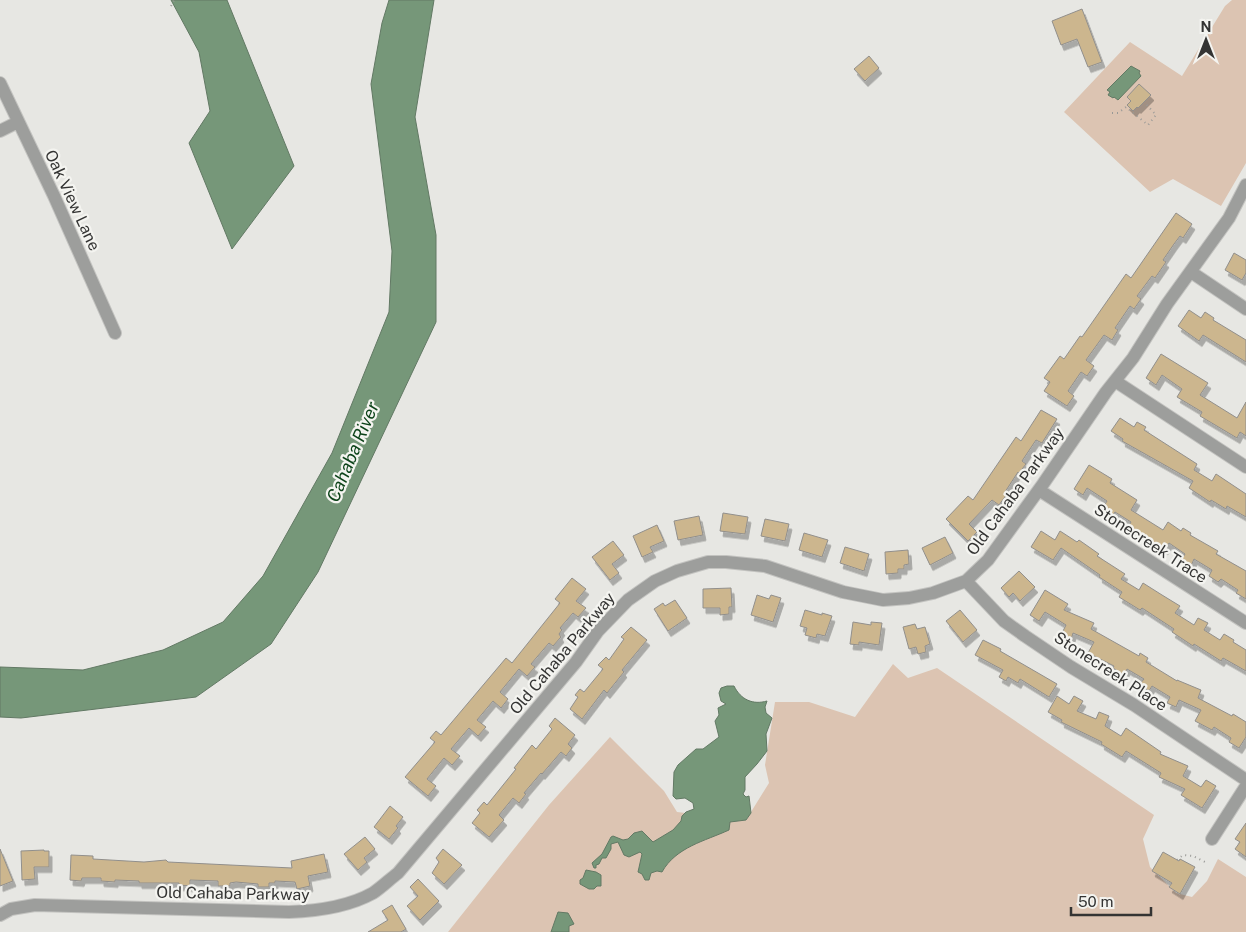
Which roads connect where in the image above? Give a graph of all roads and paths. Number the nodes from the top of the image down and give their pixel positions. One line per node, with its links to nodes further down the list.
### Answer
1 (174, 0): 2 (path)
2 (171, 6)
3 (0, 82): 6 (street, Oak View Lane)
4 (1146, 104): 5 (path)
5 (1112, 113)
6 (18, 122): 7 (street); 11 (street, Oak View Lane)
7 (0, 131)
8 (1246, 185): 9 (street, Old Cahaba Parkway)
9 (1191, 272): 10 (street); 12 (street, Old Cahaba Parkway)
10 (1246, 309)
11 (116, 333)
12 (1115, 381): 13 (street); 14 (street, Old Cahaba Parkway)
13 (1246, 466)
14 (1039, 490): 15 (street, Old Cahaba Parkway); 16 (street, Stonecreek Trace)
15 (966, 581): 17 (street, Stonecreek Place); 22 (street, Old Cahaba Parkway)
16 (1246, 623)
17 (1246, 780)
18 (1246, 786): 19 (street)
19 (1212, 839)
20 (1177, 860): 21 (path)
21 (1205, 862)
22 (0, 915)

